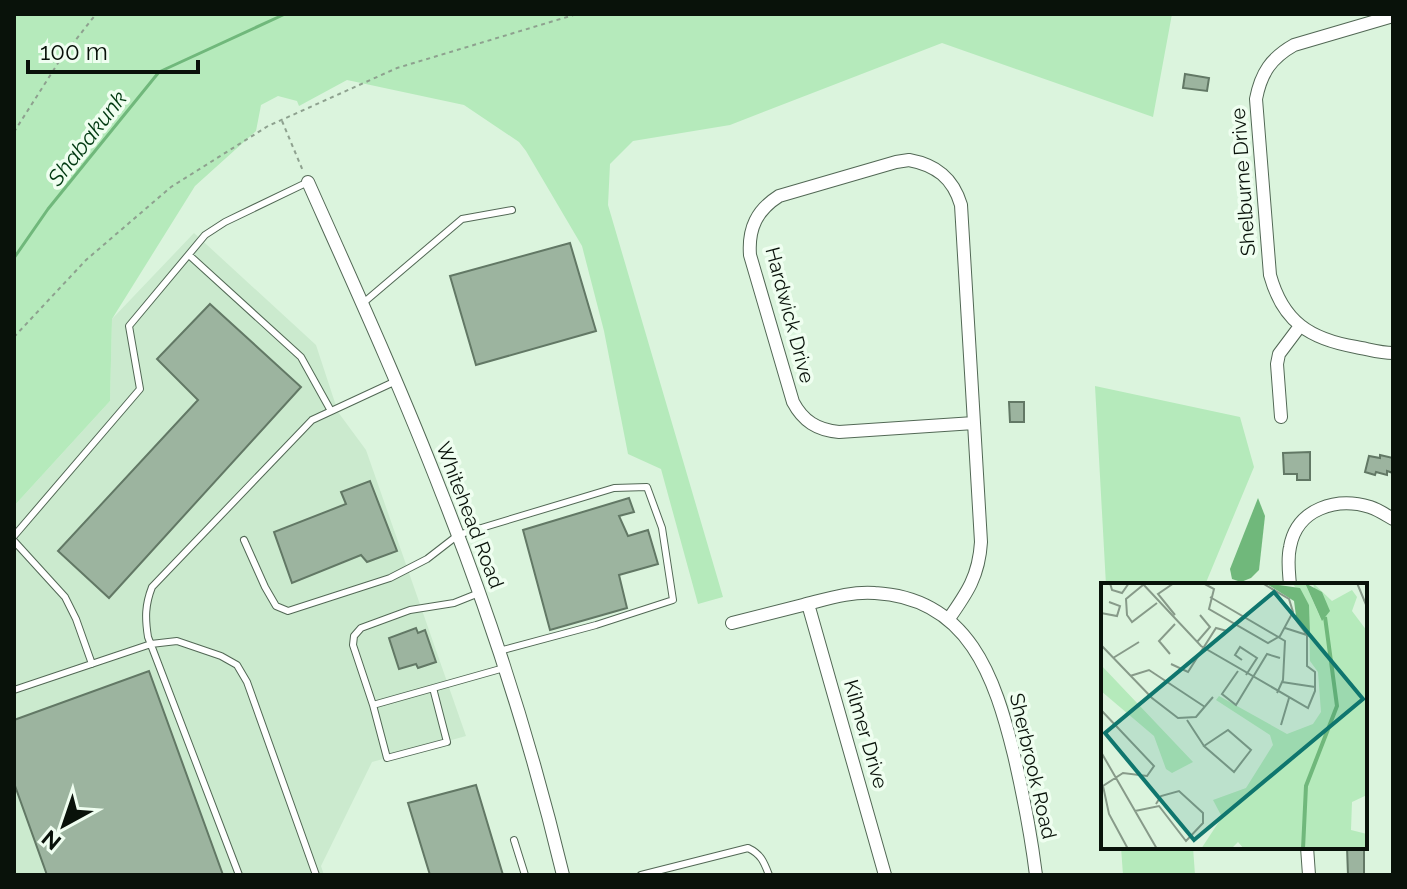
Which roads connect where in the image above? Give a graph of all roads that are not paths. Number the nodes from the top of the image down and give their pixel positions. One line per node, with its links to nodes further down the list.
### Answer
1 (1393, 16): 6 (street, Shelburne Drive)
2 (308, 182): 4 (lane); 5 (street, Whitehead Road)
3 (512, 210): 5 (lane)
4 (189, 255): 9 (lane); 14 (lane)
5 (362, 304): 8 (street, Whitehead Road)
6 (1300, 326): 7 (street, Shelburne Drive); 10 (street)
7 (1393, 353)
8 (396, 381): 9 (lane); 13 (street, Whitehead Road)
9 (331, 411): 21 (lane)
10 (1281, 417)
11 (974, 423): 11 (street, Hardwick Drive); 19 (street, Hardwick Drive)
12 (1393, 519): 16 (street)
13 (458, 535): 15 (lane); 17 (street, Whitehead Road); 22 (lane)
14 (14, 538): 23 (lane)
15 (244, 540)
16 (1290, 583)
17 (479, 593): 22 (street, Whitehead Road); 27 (lane)
18 (808, 604): 19 (street, Sherbrook Road); 20 (street, Sherbrook Road); 36 (street, Kilmer Drive)
19 (948, 620): 37 (street, Sherbrook Road)
20 (732, 623)
21 (151, 644): 23 (lane); 30 (lane); 31 (lane)
22 (499, 652): 24 (street, Whitehead Road)
23 (92, 664): 26 (lane)
24 (504, 668): 25 (lane); 33 (street, Whitehead Road)
25 (433, 688): 27 (lane); 27 (lane)
26 (14, 690)
27 (373, 705)
28 (514, 840): 32 (lane)
29 (1307, 849): 38 (street)
30 (239, 875)
31 (316, 875)
32 (525, 875)
33 (563, 875)
34 (641, 875): 35 (lane)
35 (769, 875)
36 (885, 875)
37 (1036, 875)
38 (1309, 875)

